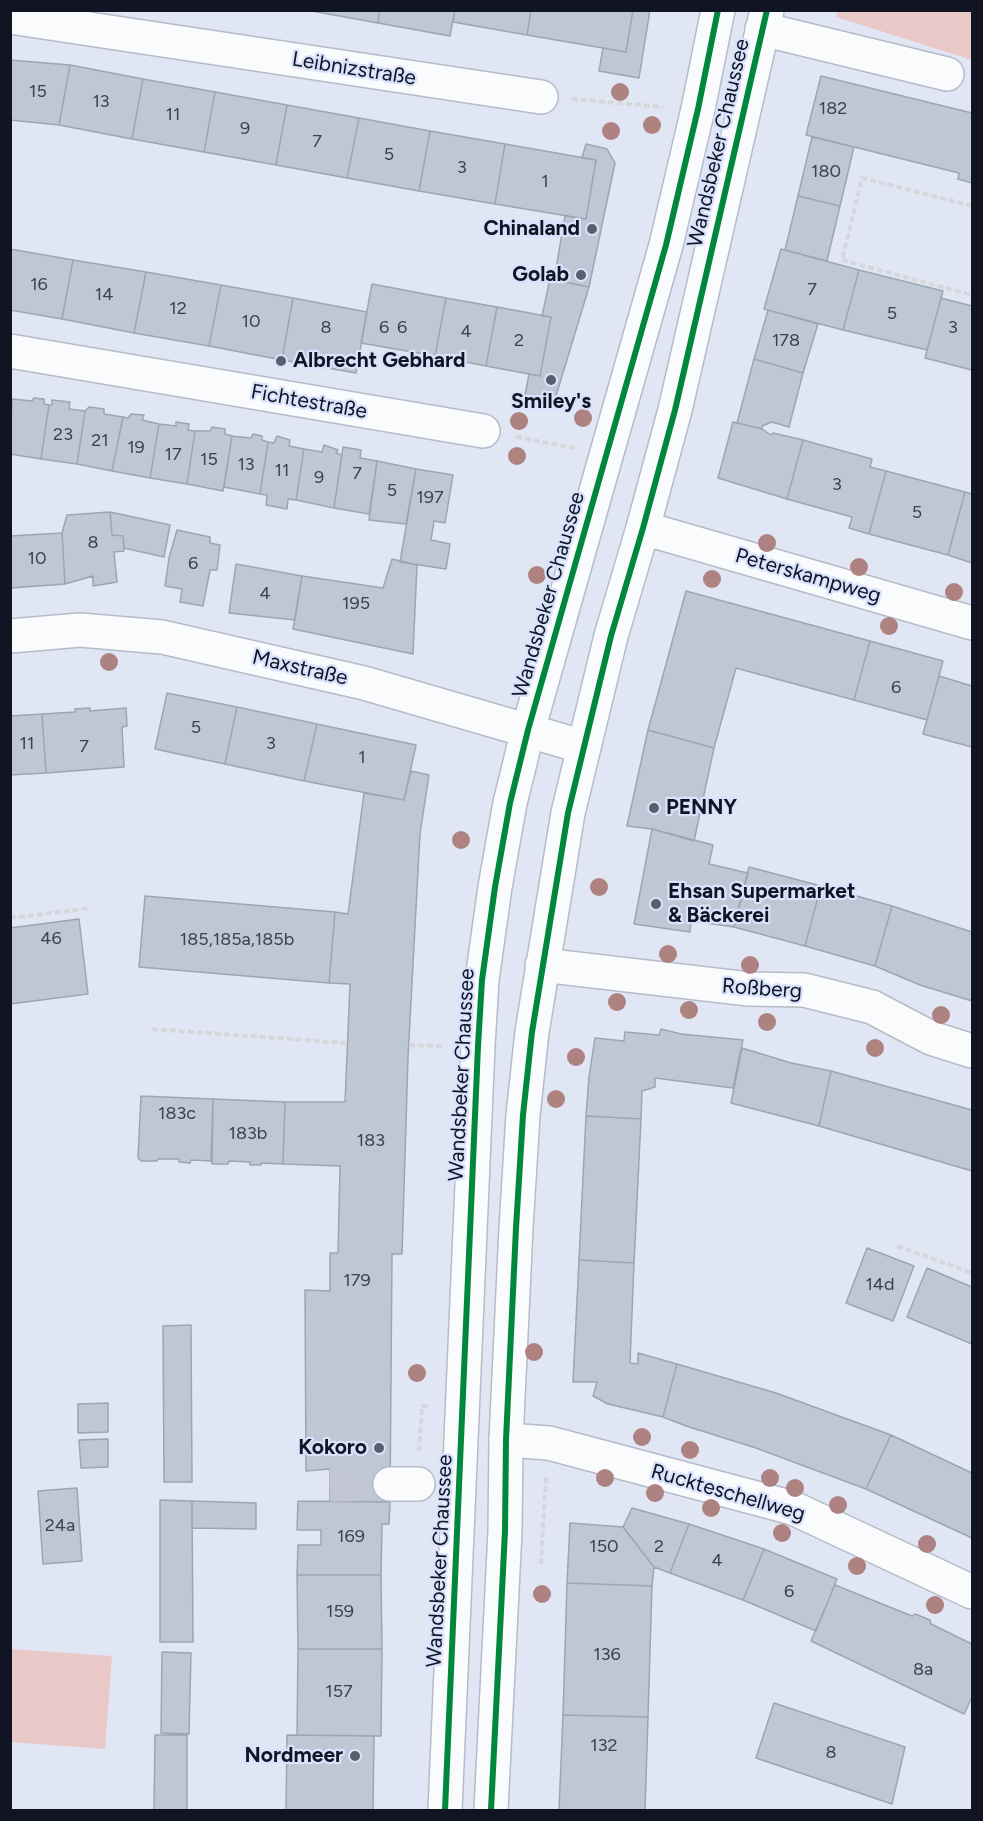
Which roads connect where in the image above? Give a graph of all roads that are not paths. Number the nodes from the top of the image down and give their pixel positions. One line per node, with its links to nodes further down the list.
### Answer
1 (718, 10): 11 (main road, Wandsbeker Chaussee)
2 (10, 17): 5 (main road, Leibnizstraße)
3 (765, 20): 4 (main road); 8 (main road, Wandsbeker Chaussee)
4 (947, 74)
5 (541, 97)
6 (10, 351): 7 (main road, Fichtestraße)
7 (483, 431)
8 (643, 528): 9 (main road, Peterskampweg); 12 (main road, Wandsbeker Chaussee)
9 (972, 623)
10 (10, 636): 11 (main road, Maxstraße)
11 (528, 730): 12 (main road, Maxstraße); 17 (main road, Wandsbeker Chaussee)
12 (584, 747): 13 (main road, Wandsbeker Chaussee)
13 (542, 965): 14 (main road, Roßberg); 15 (main road, Wandsbeker Chaussee)
14 (972, 1051)
15 (506, 1440): 16 (main road, Ruckteschellweg); 18 (main road, Wandsbeker Chaussee)
16 (972, 1592)
17 (446, 1810)
18 (492, 1810)

